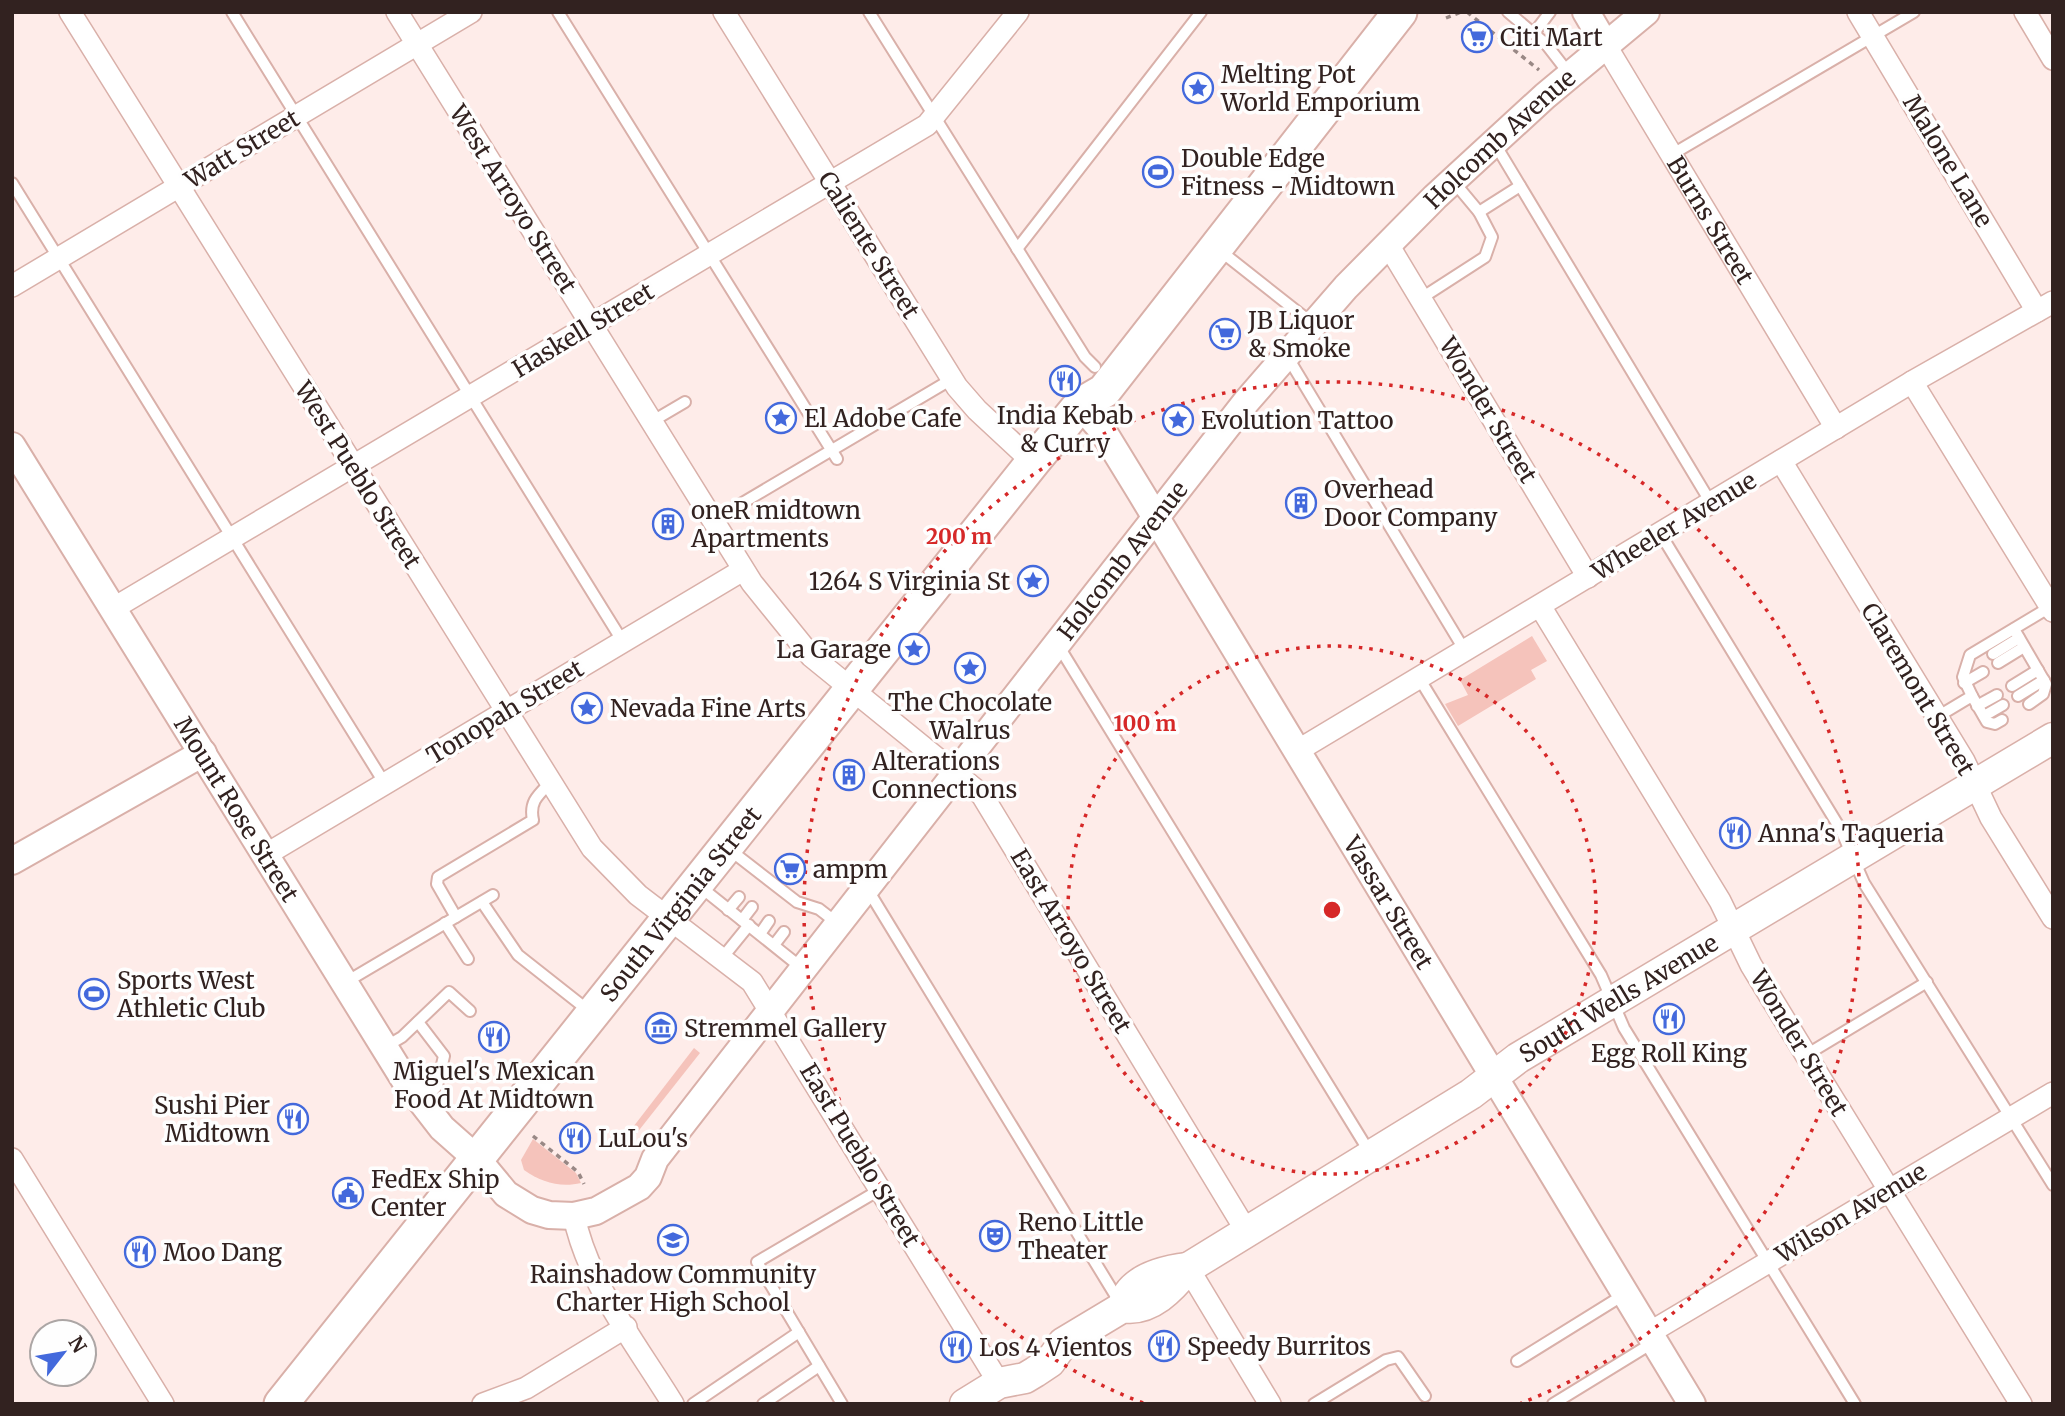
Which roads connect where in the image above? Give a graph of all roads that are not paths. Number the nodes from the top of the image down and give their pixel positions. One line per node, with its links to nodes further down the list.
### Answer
1 (70, 12): 33 (street, West Pueblo Street)
2 (232, 12): 25 (lane)
3 (397, 12): 21 (street, West Arroyo Street)
4 (471, 12): 21 (street, Watt Street)
5 (558, 12): 38 (lane)
6 (724, 12): 30 (street, Caliente Street)
7 (869, 12): 26 (lane)
8 (1018, 12): 26 (street, Haskell Street)
9 (1201, 12): 37 (lane)
10 (1377, 12): 46 (main road, South Virginia Street)
11 (1400, 12): 36 (main road, South Virginia Street)
12 (1508, 12): 19 (lane)
13 (1550, 12): 19 (lane)
14 (1586, 12): 22 (street, Burns Street)
15 (1646, 12): 22 (street, Holcomb Avenue)
16 (1858, 12): 20 (street, Malone Lane)
17 (1914, 12): 20 (lane)
18 (2025, 12): 23 (street)
19 (1534, 33): 24 (lane)
20 (1873, 37): 28 (lane); 42 (street, Malone Lane)
21 (417, 45): 25 (street, Watt Street); 44 (street, West Arroyo Street)
22 (1606, 46): 24 (street, Holcomb Avenue); 28 (street, Burns Street)
23 (2053, 58)
24 (1570, 75): 27 (street, Holcomb Avenue)
25 (296, 117): 33 (street, Watt Street); 49 (lane)
26 (936, 118): 30 (street, Haskell Street); 37 (lane)
27 (1494, 142): 29 (street, Holcomb Avenue); 32 (lane)
28 (1671, 155): 53 (street, Burns Street)
29 (1452, 180): 34 (lane); 35 (street, Holcomb Avenue)
30 (830, 182): 38 (street, Haskell Street); 47 (street, Caliente Street)
31 (12, 183): 39 (lane)
32 (1520, 186): 34 (lane); 60 (lane)
33 (179, 187): 39 (street, Watt Street); 59 (street, West Pueblo Street)
34 (1479, 212): 41 (lane)
35 (1387, 243): 41 (street, Wonder Street); 43 (street, Holcomb Avenue)
36 (1216, 247): 43 (lane); 51 (main road, South Virginia Street)
37 (1017, 249): 46 (lane)
38 (709, 255): 44 (street, Haskell Street); 55 (lane)
39 (59, 258): 40 (street, Watt Street); 64 (lane)
40 (12, 286)
41 (1420, 299): 66 (street, Wonder Street)
42 (2045, 306): 48 (street, Wheeler Avenue)
43 (1313, 324): 45 (street, Holcomb Avenue)
44 (591, 325): 49 (street, Haskell Street); 52 (street, West Arroyo Street)
45 (1286, 355): 61 (street, Holcomb Avenue); 73 (lane)
46 (1095, 367): 51 (main road, South Virginia Street)
47 (951, 379): 55 (lane); 58 (street, Caliente Street)
48 (1912, 382): 53 (street, Wheeler Avenue); 69 (street)
49 (472, 396): 59 (street, Haskell Street); 71 (lane)
50 (685, 402): 52 (lane)
51 (1080, 405): 58 (main road, South Virginia Street); 61 (street, Vassar Street)
52 (652, 422): 62 (street, West Arroyo Street)
53 (1836, 428): 57 (street, Wheeler Avenue)
54 (12, 446): 68 (street, Mount Rose Street)
55 (832, 448): 56 (lane); 62 (lane)
56 (837, 460)
57 (1781, 461): 60 (street, Wheeler Avenue); 85 (street, Claremont Street)
58 (1033, 462): 79 (main road, South Virginia Street)
59 (353, 466): 64 (street, Haskell Street); 84 (street, West Pueblo Street)
60 (1711, 503): 63 (street, Wheeler Avenue)
61 (1155, 518): 72 (street, Holcomb Avenue); 88 (street, Vassar Street)
62 (712, 520): 65 (street, West Arroyo Street)
63 (1660, 533): 66 (street, Wheeler Avenue); 96 (lane)
64 (234, 537): 68 (street, Haskell Street); 92 (lane)
65 (743, 570): 71 (street, Tonopah Street); 79 (street, West Arroyo Street)
66 (1588, 577): 67 (street, Wheeler Avenue)
67 (1540, 606): 73 (street, Wheeler Avenue); 114 (street, Wonder Street)
68 (114, 608): 89 (street, Mount Rose Street)
69 (2052, 609): 70 (lane)
70 (2019, 638): 74 (lane); 75 (lane); 76 (lane)
71 (623, 642): 84 (street, Tonopah Street)
72 (1058, 643): 90 (street, Holcomb Avenue); 134 (lane)
73 (1465, 651): 77 (street, Wheeler Avenue)
74 (1996, 658)
75 (1965, 669): 78 (lane); 78 (lane)
76 (2041, 675): 80 (lane); 82 (lane)
77 (1419, 678): 88 (street, Wheeler Avenue); 123 (lane)
78 (1964, 682): 83 (lane)
79 (851, 688): 90 (street, East Arroyo Street); 94 (main road, South Virginia Street)
80 (2015, 691)
81 (2000, 700): 83 (lane)
82 (2029, 704)
83 (1978, 706): 85 (lane); 86 (lane)
84 (506, 712): 91 (street, West Pueblo Street); 92 (street, Tonopah Street)
85 (1937, 717): 93 (street, Claremont Street)
86 (2001, 719)
87 (2053, 738): 93 (main road, South Wells Avenue)
88 (1297, 751): 130 (street, Vassar Street)
89 (203, 753): 95 (street, Mount Rose Street); 97 (street)
90 (956, 772): 99 (street, Holcomb Avenue); 143 (street, East Arroyo Street)
91 (550, 783): 107 (lane); 108 (street, West Pueblo Street)
92 (385, 784): 95 (street, Tonopah Street)
93 (1975, 784): 96 (main road, South Wells Avenue); 109 (street, Claremont Street)
94 (725, 846): 98 (main road, South Virginia Street); 103 (lane)
95 (267, 854): 121 (street, Mount Rose Street)
96 (1853, 858): 114 (main road, South Wells Avenue); 122 (lane)
97 (13, 859)
98 (696, 883): 105 (lane); 108 (main road, South Virginia Street)
99 (866, 888): 113 (street, Holcomb Avenue); 147 (lane)
100 (493, 895): 102 (lane)
101 (739, 897): 105 (lane)
102 (482, 902): 107 (lane); 126 (lane)
103 (805, 905): 106 (lane); 113 (lane)
104 (752, 907): 112 (lane)
105 (729, 910): 112 (lane)
106 (797, 916)
107 (456, 917): 111 (lane)
108 (668, 918): 118 (street, East Pueblo Street); 126 (main road, South Virginia Street)
109 (2053, 918)
110 (769, 921): 116 (lane)
111 (446, 923): 119 (lane); 121 (lane)
112 (745, 923): 116 (lane); 118 (lane)
113 (838, 924): 120 (street, Holcomb Avenue)
114 (1734, 930): 123 (main road, South Wells Avenue); 129 (street, Wonder Street)
115 (784, 932): 117 (lane)
116 (760, 934): 117 (lane)
117 (774, 945): 120 (lane)
118 (723, 957): 124 (street, East Pueblo Street)
119 (468, 959)
120 (803, 969): 124 (street, Holcomb Avenue)
121 (346, 982): 128 (street, Mount Rose Street)
122 (1927, 982): 129 (lane); 133 (lane)
123 (1612, 1002): 130 (main road, South Wells Avenue); 144 (lane)
124 (772, 1009): 137 (street, Holcomb Avenue); 140 (street, East Pueblo Street)
125 (470, 1011): 127 (lane)
126 (592, 1014): 136 (main road, South Virginia Street)
127 (418, 1022): 128 (lane); 132 (lane)
128 (385, 1047): 132 (street, Mount Rose Street)
129 (1806, 1055): 141 (street, Wonder Street)
130 (1494, 1076): 134 (main road, South Wells Avenue); 146 (street, Vassar Street)
131 (2053, 1093): 133 (street, Wilson Avenue)
132 (422, 1102): 136 (street, Mount Rose Street)
133 (2011, 1118): 139 (lane); 141 (street, Wilson Avenue)
134 (1372, 1156): 143 (main road, South Wells Avenue)
135 (12, 1158): 138 (street)
136 (477, 1159): 137 (street, Holcomb Avenue); 142 (street, Holcomb Avenue); 157 (main road, South Virginia Street)
137 (655, 1159): 142 (street, Holcomb Avenue)
138 (19, 1183): 156 (street)
139 (2053, 1185)
140 (881, 1189): 149 (lane); 153 (street, East Pueblo Street)
141 (1889, 1190): 144 (street, Wilson Avenue); 168 (street, Wonder Street)
142 (574, 1216): 148 (street)
143 (1247, 1232): 145 (main road, South Wells Avenue)
144 (1768, 1262): 150 (street, Wilson Avenue); 167 (lane)
145 (1188, 1268): 147 (main road, South Wells Avenue); 163 (street)
146 (1625, 1294): 150 (street, Vassar Street); 151 (lane)
147 (1123, 1307): 153 (main road, South Wells Avenue)
148 (626, 1327): 155 (street); 158 (street)
149 (799, 1332): 152 (lane); 159 (lane)
150 (1651, 1338): 165 (lane); 166 (street, Vassar Street)
151 (1517, 1361)
152 (819, 1366): 160 (lane); 161 (lane)
153 (999, 1383): 162 (main road, South Wells Avenue)
154 (1425, 1396): 164 (lane)
155 (495, 1401)
156 (163, 1404)
157 (281, 1404)
158 (673, 1404)
159 (693, 1404)
160 (763, 1404)
161 (842, 1404)
162 (965, 1404)
163 (1270, 1404)
164 (1314, 1404)
165 (1553, 1404)
166 (1692, 1404)
167 (1855, 1404)
168 (2021, 1404)

